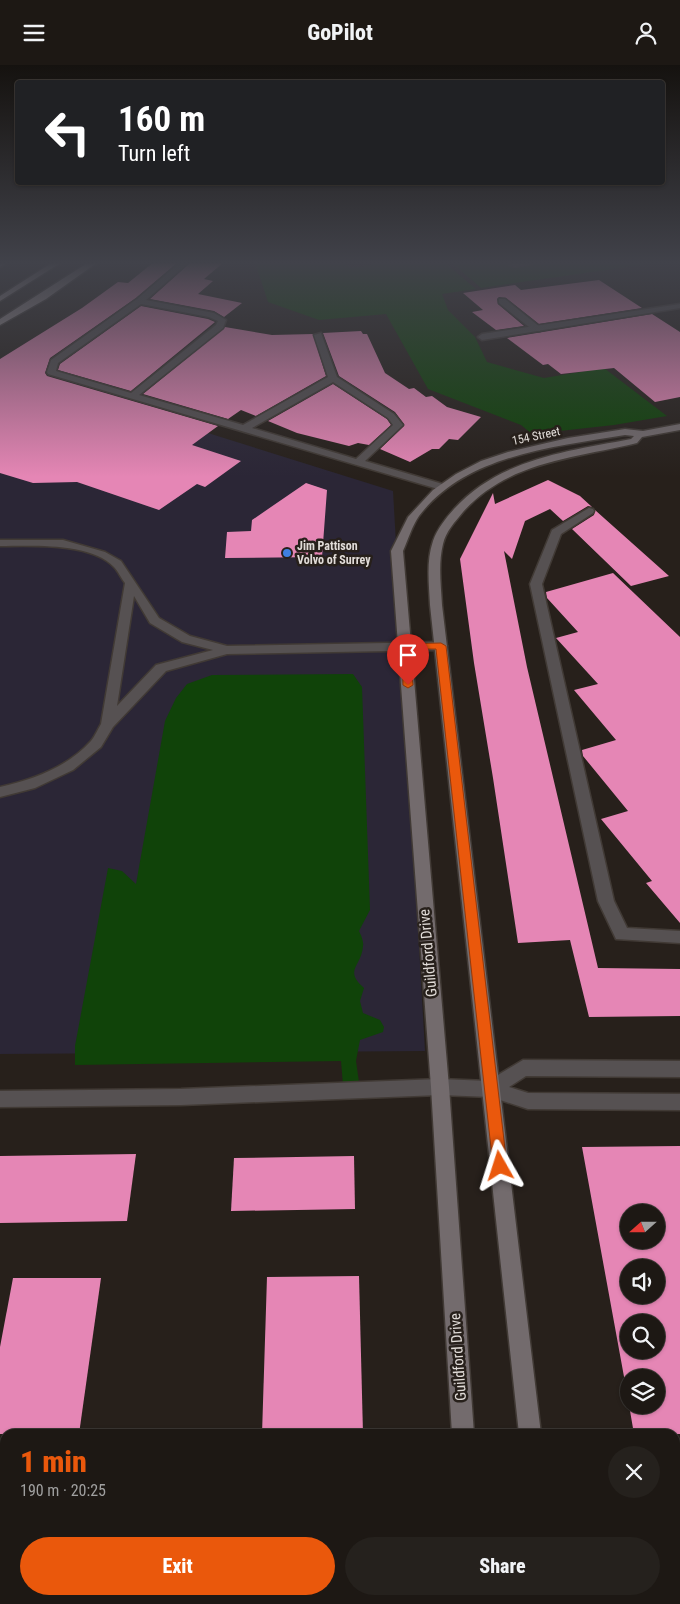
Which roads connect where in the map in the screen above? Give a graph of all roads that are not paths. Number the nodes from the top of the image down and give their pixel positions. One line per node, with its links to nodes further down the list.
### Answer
1 (94, 334): 7 (street)
2 (210, 334): 7 (street)
3 (504, 334): 5 (street)
4 (318, 335): 6 (street)
5 (482, 337)
6 (332, 377): 9 (street); 11 (street)
7 (132, 396): 9 (street)
8 (680, 427): 10 (main road, 154 Street)
9 (244, 429): 11 (street)
10 (643, 434): 12 (main road, 154 Street); 16 (main road, 154 Street)
11 (358, 462): 12 (street)
12 (442, 487): 17 (main road, Guildford Drive)
13 (589, 511): 21 (street)
14 (0, 543): 15 (street)
15 (130, 584): 18 (street); 19 (street)
16 (441, 646): 17 (street); 24 (main road)
17 (405, 647): 18 (street); 23 (main road, Guildford Drive)
18 (226, 650): 19 (street)
19 (108, 724): 20 (street)
20 (0, 792)
21 (680, 937)
22 (680, 1069): 24 (street)
23 (440, 1087): 24 (street); 25 (street); 27 (main road, Guildford Drive)
24 (491, 1089): 26 (street); 28 (main road)
25 (0, 1099)
26 (680, 1102)
27 (463, 1429)
28 (529, 1429)

